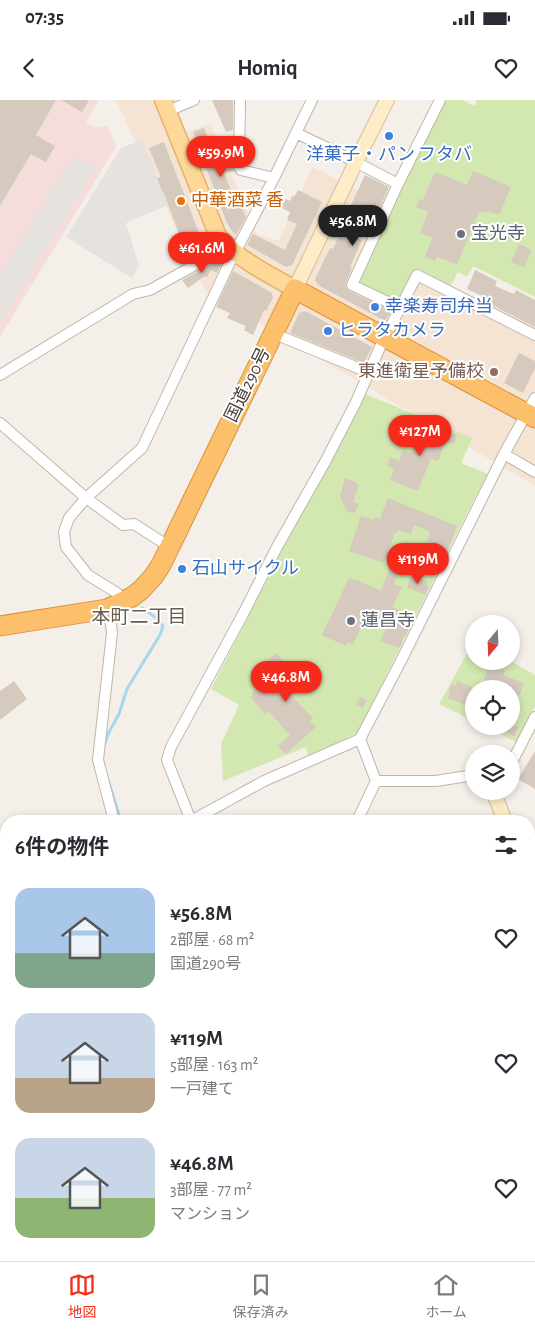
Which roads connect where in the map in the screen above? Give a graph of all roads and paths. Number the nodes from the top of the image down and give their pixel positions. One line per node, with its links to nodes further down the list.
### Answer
1 (194, 100): 6 (street)
2 (240, 100): 9 (street)
3 (312, 100): 7 (street)
4 (387, 100): 8 (street)
5 (440, 100): 10 (street)
6 (166, 106): 11 (main road)
7 (296, 133): 8 (street); 9 (street)
8 (356, 162): 10 (street); 12 (street)
9 (274, 178): 11 (street)
10 (398, 184): 13 (street)
11 (231, 250): 12 (main road); 18 (street); 23 (street)
12 (295, 289): 14 (highway, 国道290号); 16 (highway)
13 (400, 308): 15 (street); 16 (street)
14 (274, 332): 17 (street); 24 (highway, 国道290号)
15 (535, 336)
16 (385, 337): 17 (street); 19 (highway)
17 (368, 372): 34 (street)
18 (0, 374)
19 (532, 409): 21 (street)
20 (0, 423): 23 (street)
21 (504, 454): 22 (street); 28 (street)
22 (535, 472)
23 (86, 498): 24 (street); 25 (street)
24 (170, 545): 25 (highway, 国道290号)
25 (115, 605): 26 (highway, 国道290号); 33 (street)
26 (0, 626)
27 (535, 717): 29 (street)
28 (360, 739): 31 (street); 35 (street)
29 (520, 746)
30 (465, 776): 31 (street)
31 (376, 781): 36 (street)
32 (497, 800): 37 (street)
33 (112, 815)
34 (189, 815)
35 (202, 815)
36 (360, 815)
37 (503, 815)

